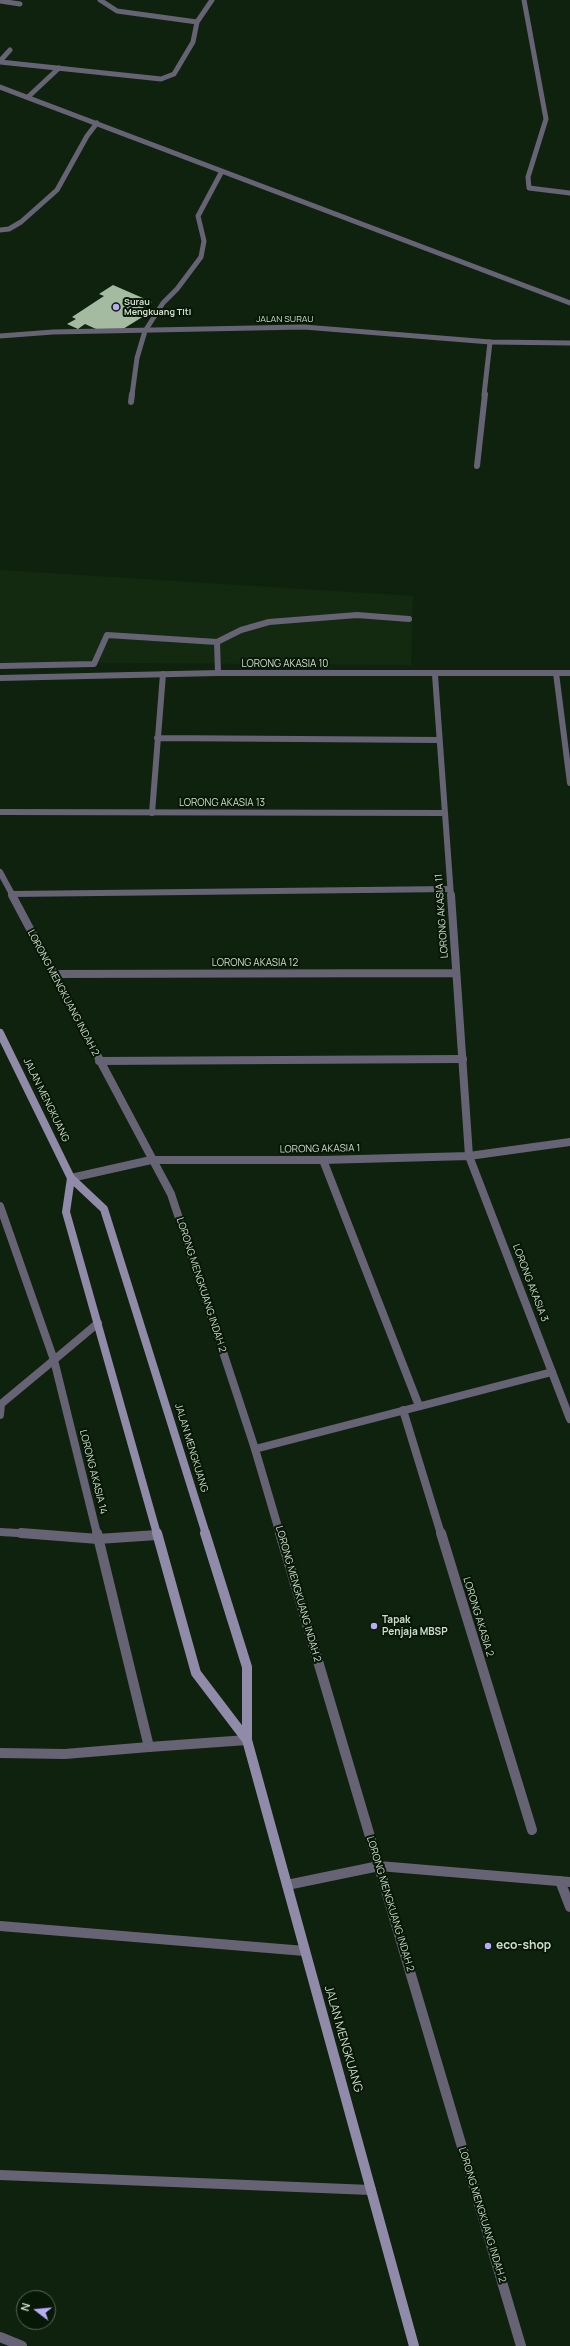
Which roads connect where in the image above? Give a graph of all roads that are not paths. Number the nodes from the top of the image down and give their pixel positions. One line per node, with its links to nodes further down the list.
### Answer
1 (100, 0): 6 (street)
2 (212, 0): 6 (street)
3 (524, 0): 14 (street)
4 (0, 1): 5 (street)
5 (20, 4)
6 (197, 22): 9 (street)
7 (10, 50): 8 (street)
8 (0, 61): 9 (street)
9 (59, 68): 11 (street)
10 (0, 86): 11 (street)
11 (28, 97): 12 (street)
12 (97, 123): 13 (street); 15 (street)
13 (222, 171): 16 (street); 17 (street)
14 (570, 194)
15 (0, 230)
16 (570, 303)
17 (145, 331): 18 (street, JALAN SURAU); 19 (street, JALAN SURAU); 21 (street)
18 (0, 336)
19 (490, 342): 20 (street, JALAN SURAU); 22 (street)
20 (570, 343)
21 (131, 402)
22 (477, 466)
23 (409, 619): 24 (street)
24 (218, 642): 25 (street); 26 (street)
25 (0, 666)
26 (218, 673): 29 (street, LORONG AKASIA 10); 30 (street, LORONG AKASIA 10)
27 (556, 673): 28 (street, LORONG AKASIA 10); 30 (street, LORONG AKASIA 10); 34 (street)
28 (570, 673)
29 (163, 674): 31 (street, LORONG AKASIA 10); 32 (street)
30 (435, 675): 33 (street, LORONG AKASIA 11)
31 (0, 678)
32 (158, 738): 33 (street); 36 (street)
33 (439, 740): 37 (street, LORONG AKASIA 11)
34 (570, 784)
35 (0, 812): 36 (street, LORONG AKASIA 13)
36 (152, 813): 37 (street, LORONG AKASIA 13)
37 (445, 813): 39 (street, LORONG AKASIA 11)
38 (0, 872): 40 (street, LORONG MENGKUANG INDAH 2)
39 (450, 890): 40 (street); 41 (street, LORONG AKASIA 11)
40 (12, 894): 42 (street, LORONG MENGKUANG INDAH 2)
41 (456, 973): 42 (street, LORONG AKASIA 12); 44 (street, LORONG AKASIA 11)
42 (53, 974): 45 (street, LORONG MENGKUANG INDAH 2)
43 (0, 1033): 50 (main road, JALAN MENGKUANG)
44 (463, 1060): 45 (street); 47 (street, LORONG AKASIA 11)
45 (99, 1061): 48 (street, LORONG MENGKUANG INDAH 2)
46 (570, 1142): 47 (street, LORONG AKASIA 1)
47 (469, 1156): 49 (street, LORONG AKASIA 1); 54 (street, LORONG AKASIA 3)
48 (151, 1160): 49 (street, LORONG AKASIA 1); 50 (street, LORONG AKASIA 1); 59 (street, LORONG MENGKUANG INDAH 2)
49 (323, 1160): 55 (street)
50 (71, 1178): 52 (main road, JALAN MENGKUANG); 63 (main road, JALAN MENGKUANG)
51 (0, 1206): 53 (street, LORONG AKASIA 14)
52 (98, 1323): 53 (street); 61 (main road, JALAN MENGKUANG)
53 (54, 1360): 57 (street); 62 (street, LORONG AKASIA 14)
54 (552, 1372): 55 (street); 58 (street, LORONG AKASIA 3)
55 (419, 1406): 56 (street)
56 (403, 1410): 59 (street); 66 (street, LORONG AKASIA 2)
57 (0, 1415)
58 (570, 1419)
59 (255, 1448): 67 (street, LORONG MENGKUANG INDAH 2)
60 (0, 1532): 62 (street)
61 (157, 1535): 62 (street); 63 (main road, JALAN MENGKUANG)
62 (98, 1539): 64 (street, LORONG AKASIA 14)
63 (246, 1740): 64 (street); 69 (main road, JALAN MENGKUANG)
64 (150, 1747): 65 (street)
65 (0, 1753)
66 (532, 1830)
67 (379, 1866): 68 (street); 69 (street); 78 (street, LORONG MENGKUANG INDAH 2)
68 (565, 1881): 70 (street)
69 (287, 1885): 72 (main road, JALAN MENGKUANG)
70 (570, 1907)
71 (0, 1926): 72 (street)
72 (305, 1950): 74 (main road, JALAN MENGKUANG)
73 (0, 2175): 74 (street)
74 (371, 2190): 77 (main road, JALAN MENGKUANG)
75 (0, 2336): 76 (street)
76 (22, 2346)
77 (414, 2346)
78 (521, 2346)

